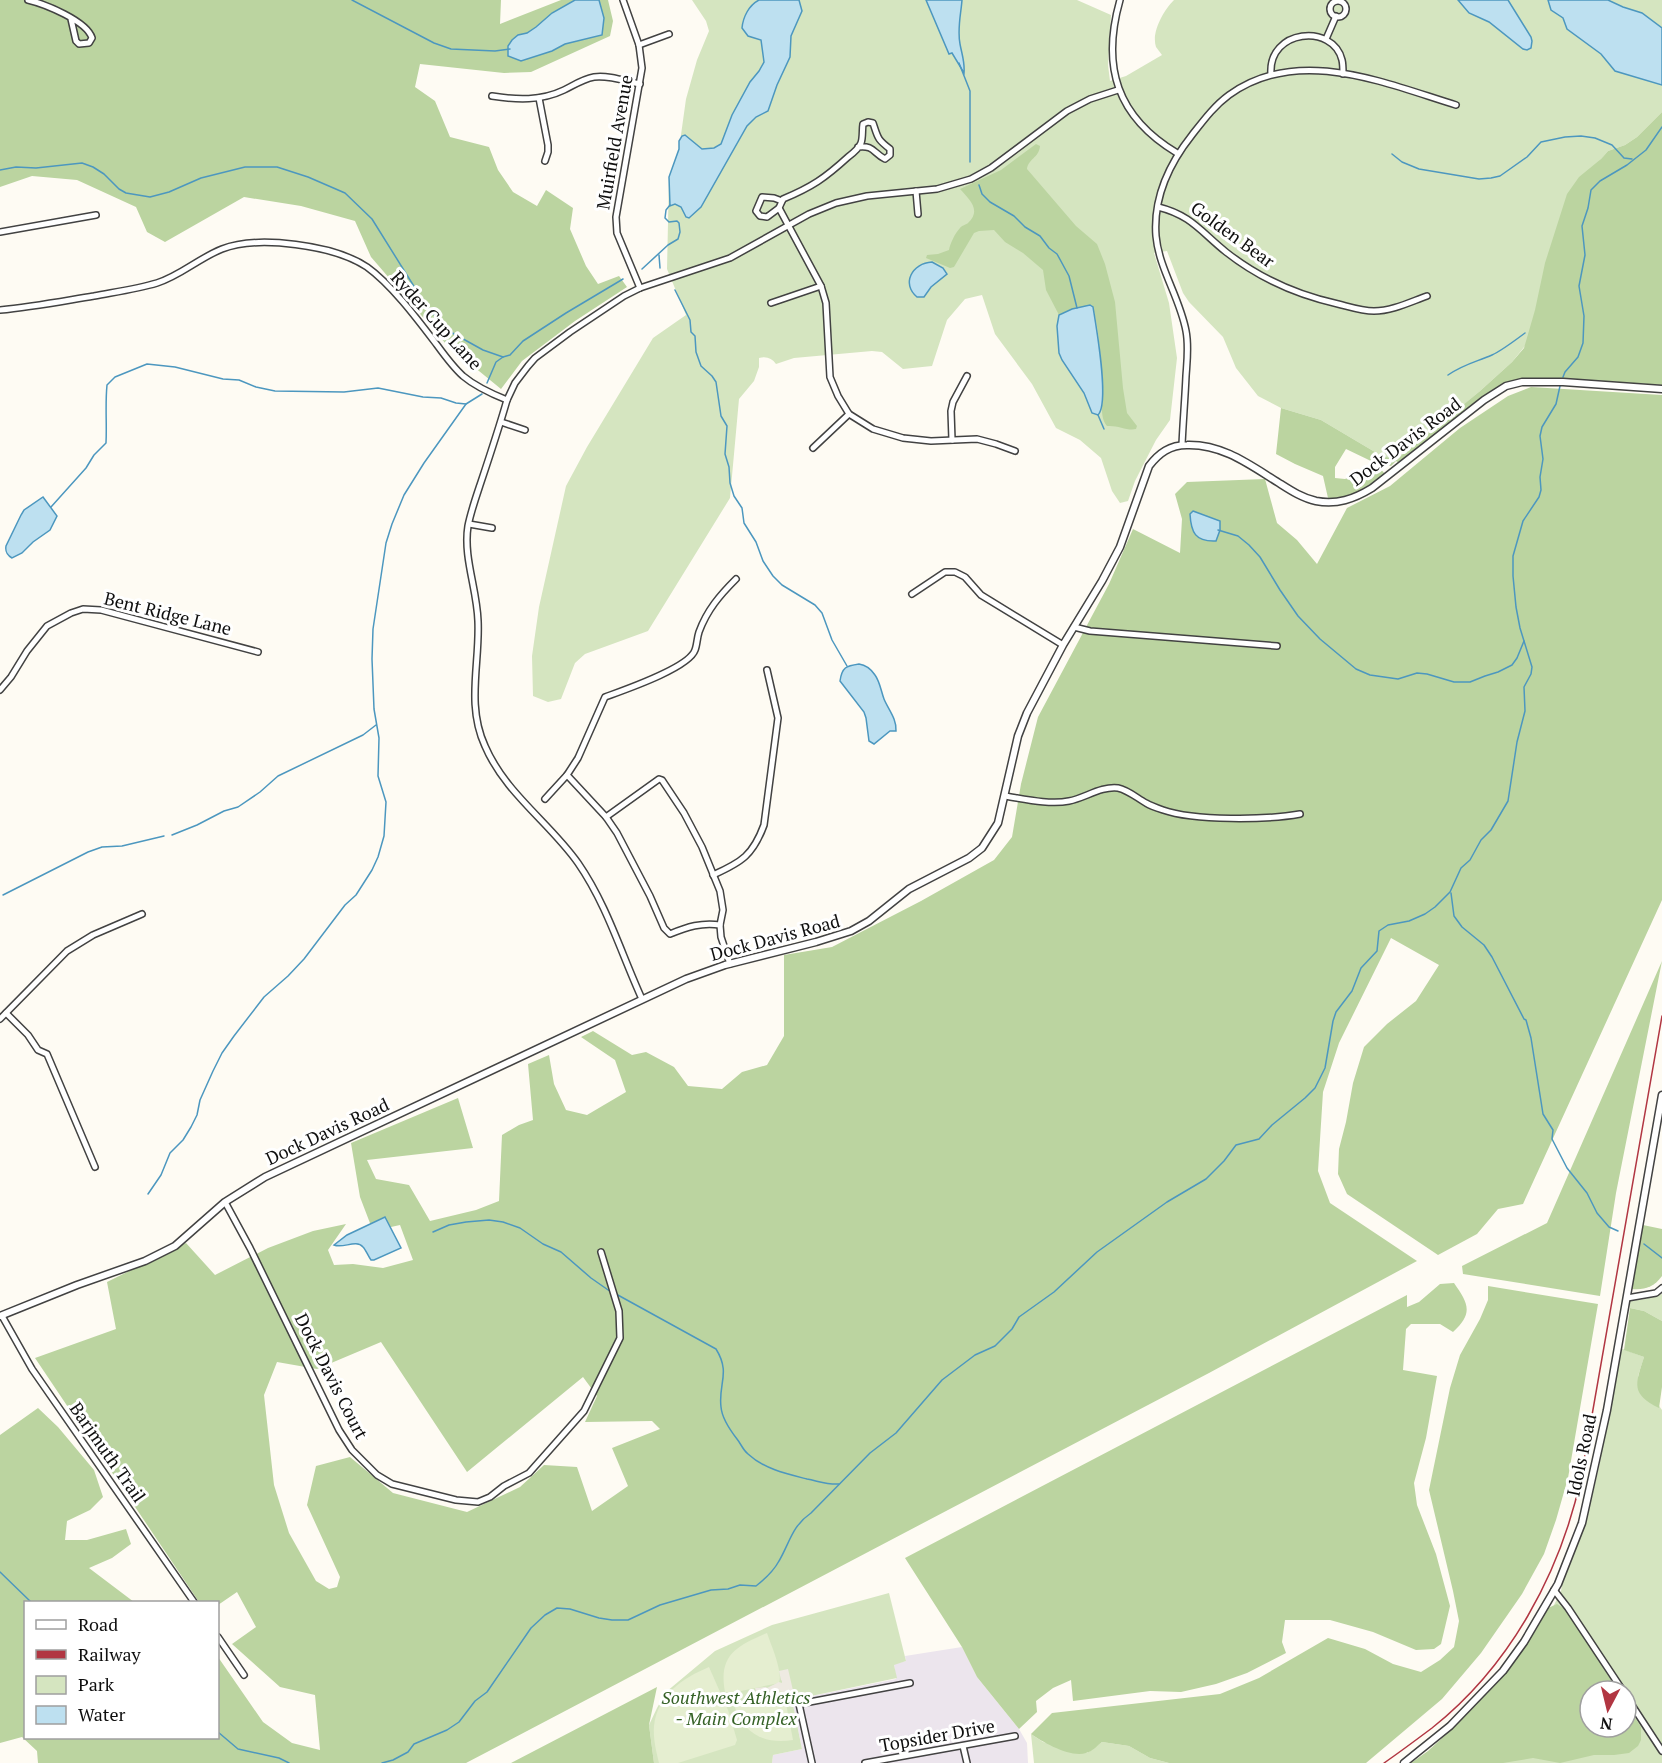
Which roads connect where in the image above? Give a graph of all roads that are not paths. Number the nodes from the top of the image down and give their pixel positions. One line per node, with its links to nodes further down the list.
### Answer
1 (28, 0): 5 (street)
2 (623, 0): 8 (street, Muirfield Avenue)
3 (1120, 0): 12 (street)
4 (1336, 16): 7 (street)
5 (71, 19): 5 (street)
6 (669, 34): 8 (street)
7 (1326, 39): 9 (street); 10 (street)
8 (639, 45): 11 (street, Muirfield Avenue)
9 (1271, 74): 10 (street); 17 (street)
10 (1343, 74): 15 (street)
11 (640, 84): 14 (street); 28 (street, Muirfield Avenue)
12 (1118, 90): 17 (street); 19 (street)
13 (492, 96): 14 (street)
14 (539, 98): 18 (street)
15 (1456, 105)
16 (858, 147): 16 (street); 20 (street)
17 (1178, 153): 21 (street)
18 (545, 161)
19 (916, 191): 23 (street); 25 (street)
20 (782, 201): 22 (street); 22 (street)
21 (1158, 207): 29 (street, Golden Bear); 39 (street)
22 (779, 208): 25 (street)
23 (918, 214)
24 (96, 215): 26 (street)
25 (790, 226): 27 (street); 28 (street)
26 (0, 232)
27 (821, 286): 30 (street); 35 (street)
28 (640, 288): 34 (street)
29 (1427, 296)
30 (771, 303)
31 (0, 310): 34 (street, Ryder Cup Lane)
32 (967, 376): 38 (street)
33 (1662, 389): 39 (street, Dock Davis Road)
34 (507, 400): 36 (street)
35 (849, 414): 38 (street); 40 (street)
36 (501, 422): 37 (street); 42 (street)
37 (525, 430)
38 (952, 440): 41 (street)
39 (1182, 445): 46 (street, Dock Davis Road)
40 (813, 448)
41 (1015, 451)
42 (469, 524): 43 (street); 61 (street)
43 (492, 528)
44 (736, 579): 52 (street)
45 (912, 594): 47 (street)
46 (1074, 627): 47 (street, Dock Davis Road); 48 (street)
47 (1063, 645): 53 (street, Dock Davis Road)
48 (1277, 646)
49 (258, 652): 51 (street, Bent Ridge Lane)
50 (767, 670): 57 (street)
51 (0, 690)
52 (567, 775): 54 (street); 56 (street)
53 (1005, 796): 55 (street); 60 (street, Dock Davis Road)
54 (545, 799)
55 (1300, 814)
56 (606, 817): 57 (street); 59 (street)
57 (713, 875): 59 (street)
58 (142, 914): 62 (street)
59 (720, 926): 60 (street)
60 (730, 964): 61 (street, Dock Davis Road)
61 (642, 999): 66 (street, Dock Davis Road)
62 (6, 1013): 63 (street); 65 (street)
63 (0, 1019)
64 (1662, 1095): 69 (street, Idols Road)
65 (95, 1167)
66 (225, 1202): 67 (street, Dock Davis Court); 70 (street, Dock Davis Road)
67 (601, 1252)
68 (1660, 1291): 69 (street)
69 (1627, 1298): 71 (street, Idols Road)
70 (1, 1316): 72 (street, Barjmuth Trail)
71 (1554, 1590): 75 (street); 84 (street, Idols Road)
72 (193, 1601)
73 (219, 1638): 74 (street)
74 (244, 1675)
75 (1615, 1679)
76 (910, 1683): 81 (street)
77 (1638, 1714): 80 (street)
78 (1015, 1736): 79 (street, Topsider Drive)
79 (963, 1746): 82 (street, Topsider Drive); 83 (street)
80 (1662, 1751)
81 (812, 1763)
82 (865, 1763)
83 (967, 1763)
84 (1404, 1763)

